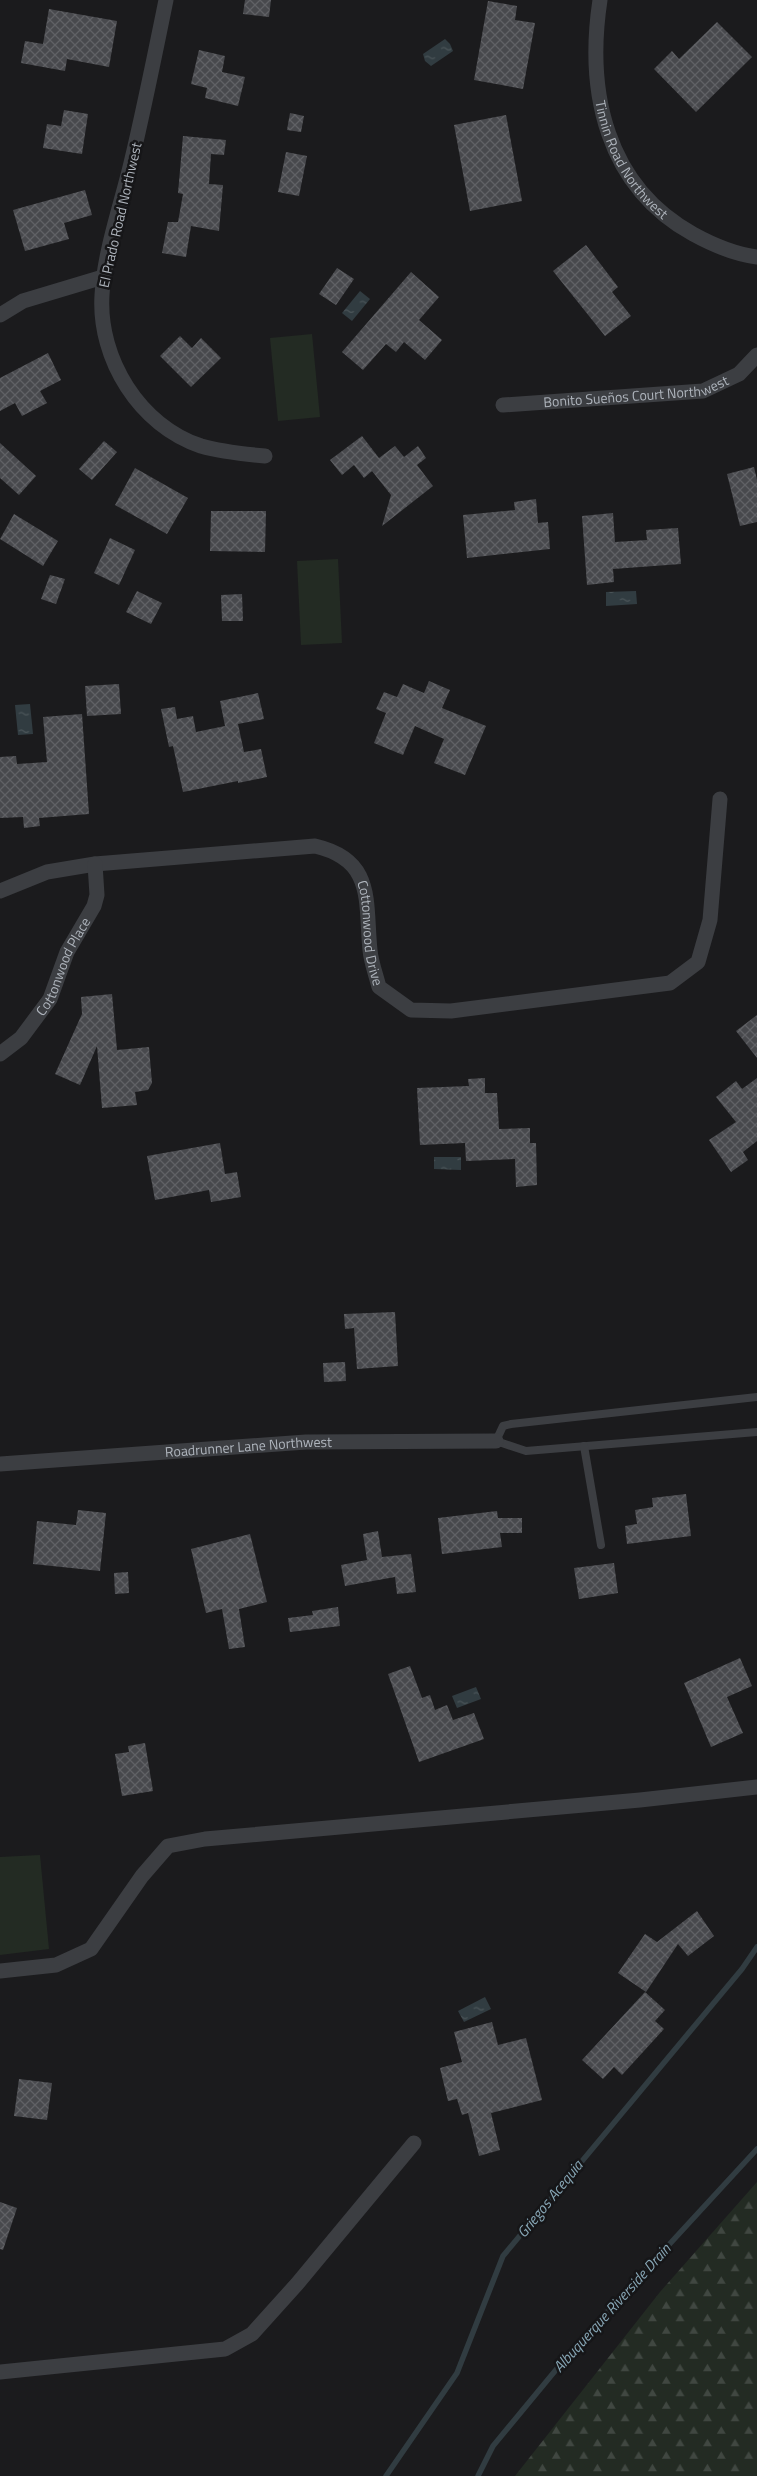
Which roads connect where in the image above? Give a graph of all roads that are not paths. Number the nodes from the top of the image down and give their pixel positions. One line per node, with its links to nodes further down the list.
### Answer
1 (166, 0): 4 (street, El Prado Road Northwest)
2 (600, 0): 3 (street, Tinnin Road Northwest)
3 (757, 257)
4 (103, 277): 5 (street); 8 (street, El Prado Road Northwest)
5 (0, 315)
6 (757, 355): 7 (street, Bonito Sueños Court Northwest)
7 (503, 405)
8 (265, 456)
9 (720, 799): 10 (street, Cottonwood Drive)
10 (95, 864): 11 (street, Cottonwood Drive); 12 (street, Cottonwood Place)
11 (0, 891)
12 (0, 1054)
13 (757, 1397): 15 (lane)
14 (757, 1432): 16 (lane)
15 (496, 1441): 16 (lane); 17 (street, Roadrunner Lane Northwest)
16 (584, 1446): 18 (lane)
17 (0, 1464)
18 (601, 1546)
19 (757, 1787): 20 (street)
20 (0, 1971)
21 (414, 2143): 22 (street)
22 (0, 2372)

